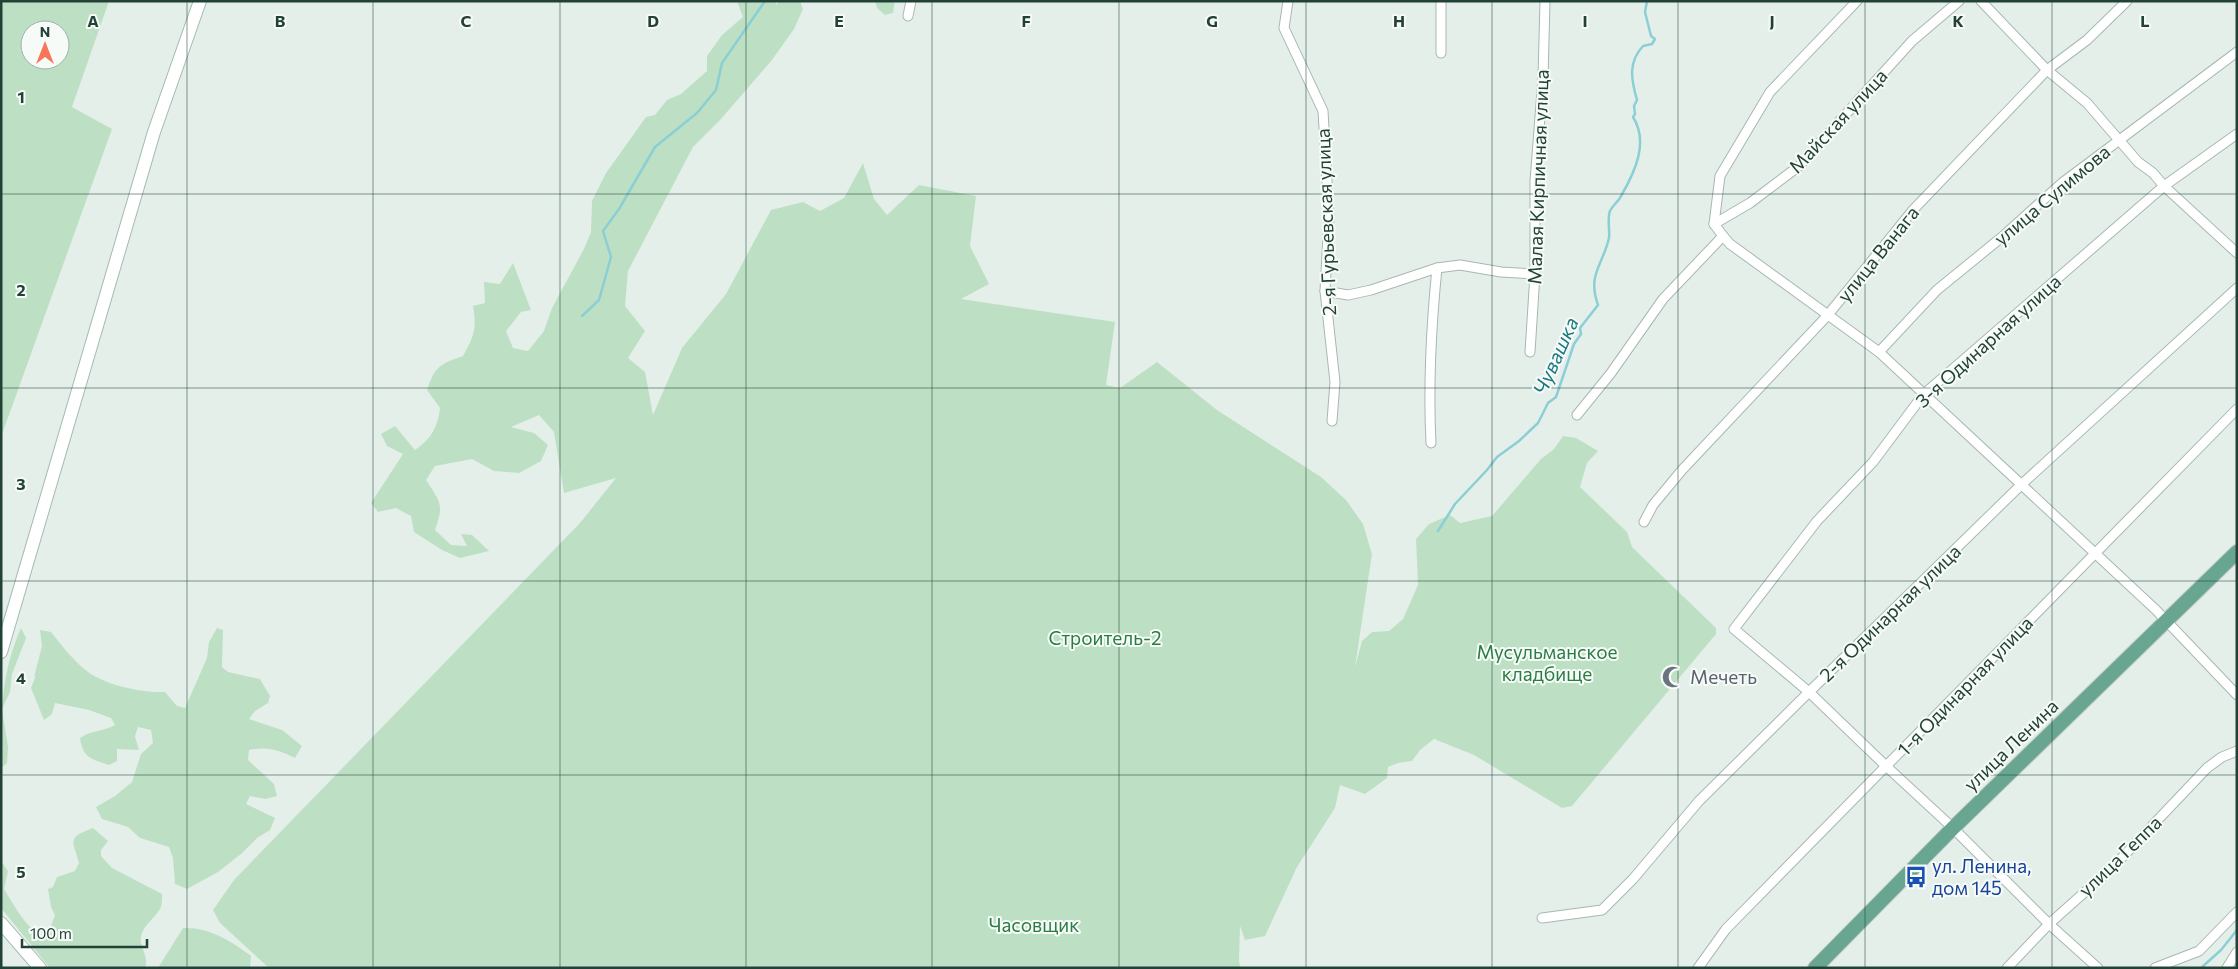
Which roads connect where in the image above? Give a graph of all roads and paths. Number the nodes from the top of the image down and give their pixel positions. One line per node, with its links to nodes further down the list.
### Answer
1 (200, 1): 37 (main road)
2 (910, 1): 10 (street)
3 (1288, 1): 23 (street, 2-я Гурьевская улица)
4 (1441, 1): 12 (street)
5 (1545, 1): 21 (street, Малая Кирпичная улица)
6 (1857, 1): 17 (street)
7 (1958, 1): 17 (street, Майская улица)
8 (1981, 1): 13 (street)
9 (2127, 1): 13 (street, улица Ванага)
10 (908, 16)
11 (2237, 52): 15 (street, улица Сулимова)
12 (1441, 53)
13 (2048, 70): 15 (street); 24 (street, улица Ванага)
14 (2237, 134): 16 (street, 3-я Одинарная улица)
15 (2118, 140): 16 (street); 26 (street, улица Сулимова)
16 (2164, 186): 19 (street); 27 (street, 3-я Одинарная улица)
17 (1714, 224): 18 (street)
18 (1723, 236): 24 (street); 29 (street)
19 (2237, 253)
20 (1437, 268): 21 (street); 23 (street); 31 (street)
21 (1535, 274): 25 (street, Малая Кирпичная улица)
22 (2237, 288): 32 (street, 2-я Одинарная улица)
23 (1325, 291): 30 (street, 2-я Гурьевская улица)
24 (1827, 316): 26 (street); 33 (street, улица Ванага)
25 (1530, 352)
26 (1879, 352): 27 (street)
27 (1923, 395): 32 (street); 38 (street, 3-я Одинарная улица)
28 (2237, 409): 35 (street, 1-я Одинарная улица)
29 (1577, 415)
30 (1332, 421)
31 (1431, 443)
32 (2022, 484): 35 (street); 38 (street, 2-я Одинарная улица)
33 (1644, 522)
34 (2237, 552): 36 (main road, улица Ленина)
35 (2093, 553): 36 (street); 41 (street, 1-я Одинарная улица)
36 (2166, 620): 39 (street); 42 (main road, улица Ленина)
37 (1, 652)
38 (1809, 692): 41 (street); 44 (street, 2-я Одинарная улица)
39 (2237, 695)
40 (2237, 750): 46 (street, улица Геппа)
41 (1887, 767): 42 (street); 49 (street, 1-я Одинарная улица)
42 (1953, 828): 46 (street); 50 (main road, улица Ленина)
43 (2237, 912): 53 (street)
44 (1542, 918)
45 (1, 923): 48 (main road)
46 (2048, 924): 51 (street, улица Геппа); 52 (street)
47 (2237, 952): 54 (street)
48 (40, 968)
49 (1698, 968)
50 (1815, 968)
51 (2007, 968)
52 (2098, 968)
53 (2155, 968)
54 (2227, 968)

